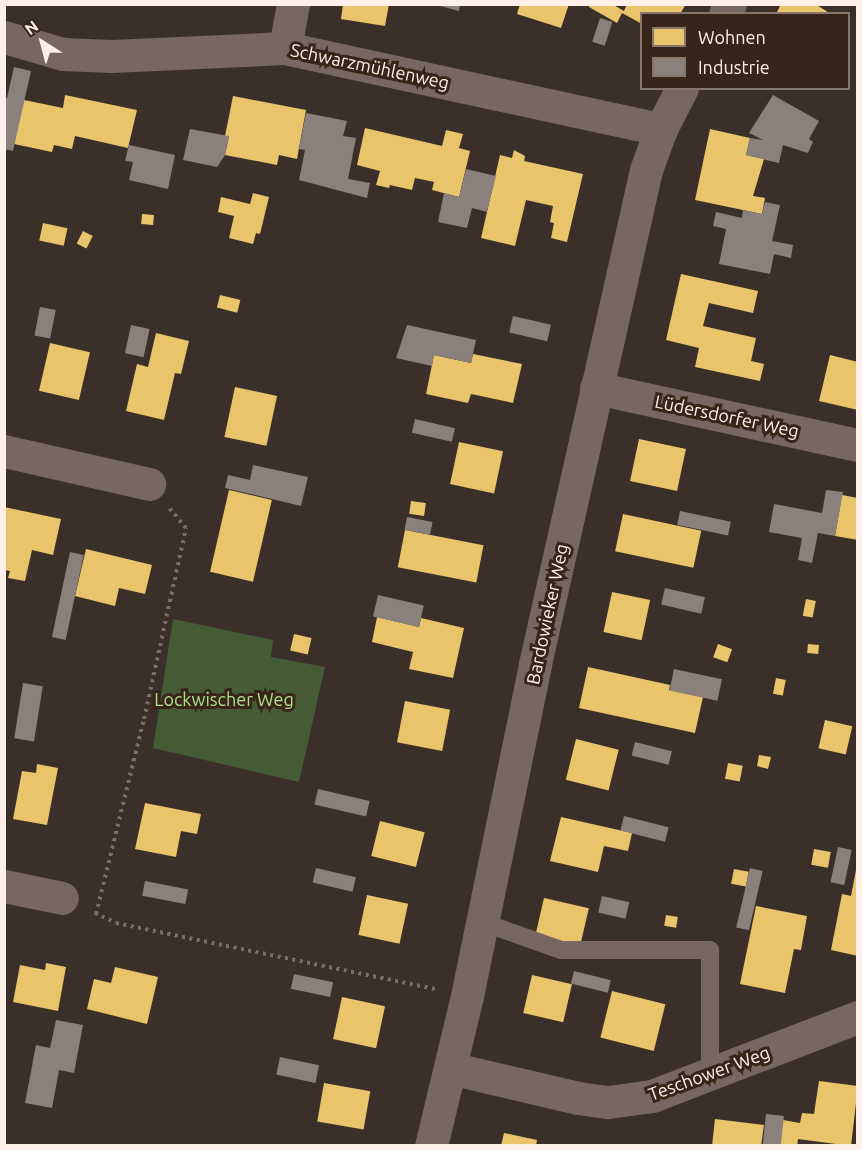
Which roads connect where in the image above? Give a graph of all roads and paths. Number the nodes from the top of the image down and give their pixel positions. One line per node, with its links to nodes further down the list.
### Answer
1 (293, 4): 3 (street)
2 (4, 37): 3 (street, Schwarzmühlenweg)
3 (285, 48): 5 (street, Schwarzmühlenweg)
4 (681, 90): 5 (street, Bardowieker Weg)
5 (661, 129): 6 (street, Bardowieker Weg)
6 (596, 388): 7 (street, Lüdersdorfer Weg); 13 (street, Bardowieker Weg)
7 (858, 445)
8 (4, 451): 9 (street)
9 (148, 484): 12 (path)
10 (4, 886): 11 (street)
11 (62, 898): 12 (path)
12 (96, 914): 14 (path)
13 (482, 922): 14 (street, Bardowieker Weg); 17 (lane)
14 (466, 996): 16 (street, Bardowieker Weg)
15 (858, 1017): 17 (street, Teschower Weg)
16 (450, 1068): 17 (street, Teschower Weg); 18 (street, Bardowieker Weg)
17 (710, 1073)
18 (432, 1146)

